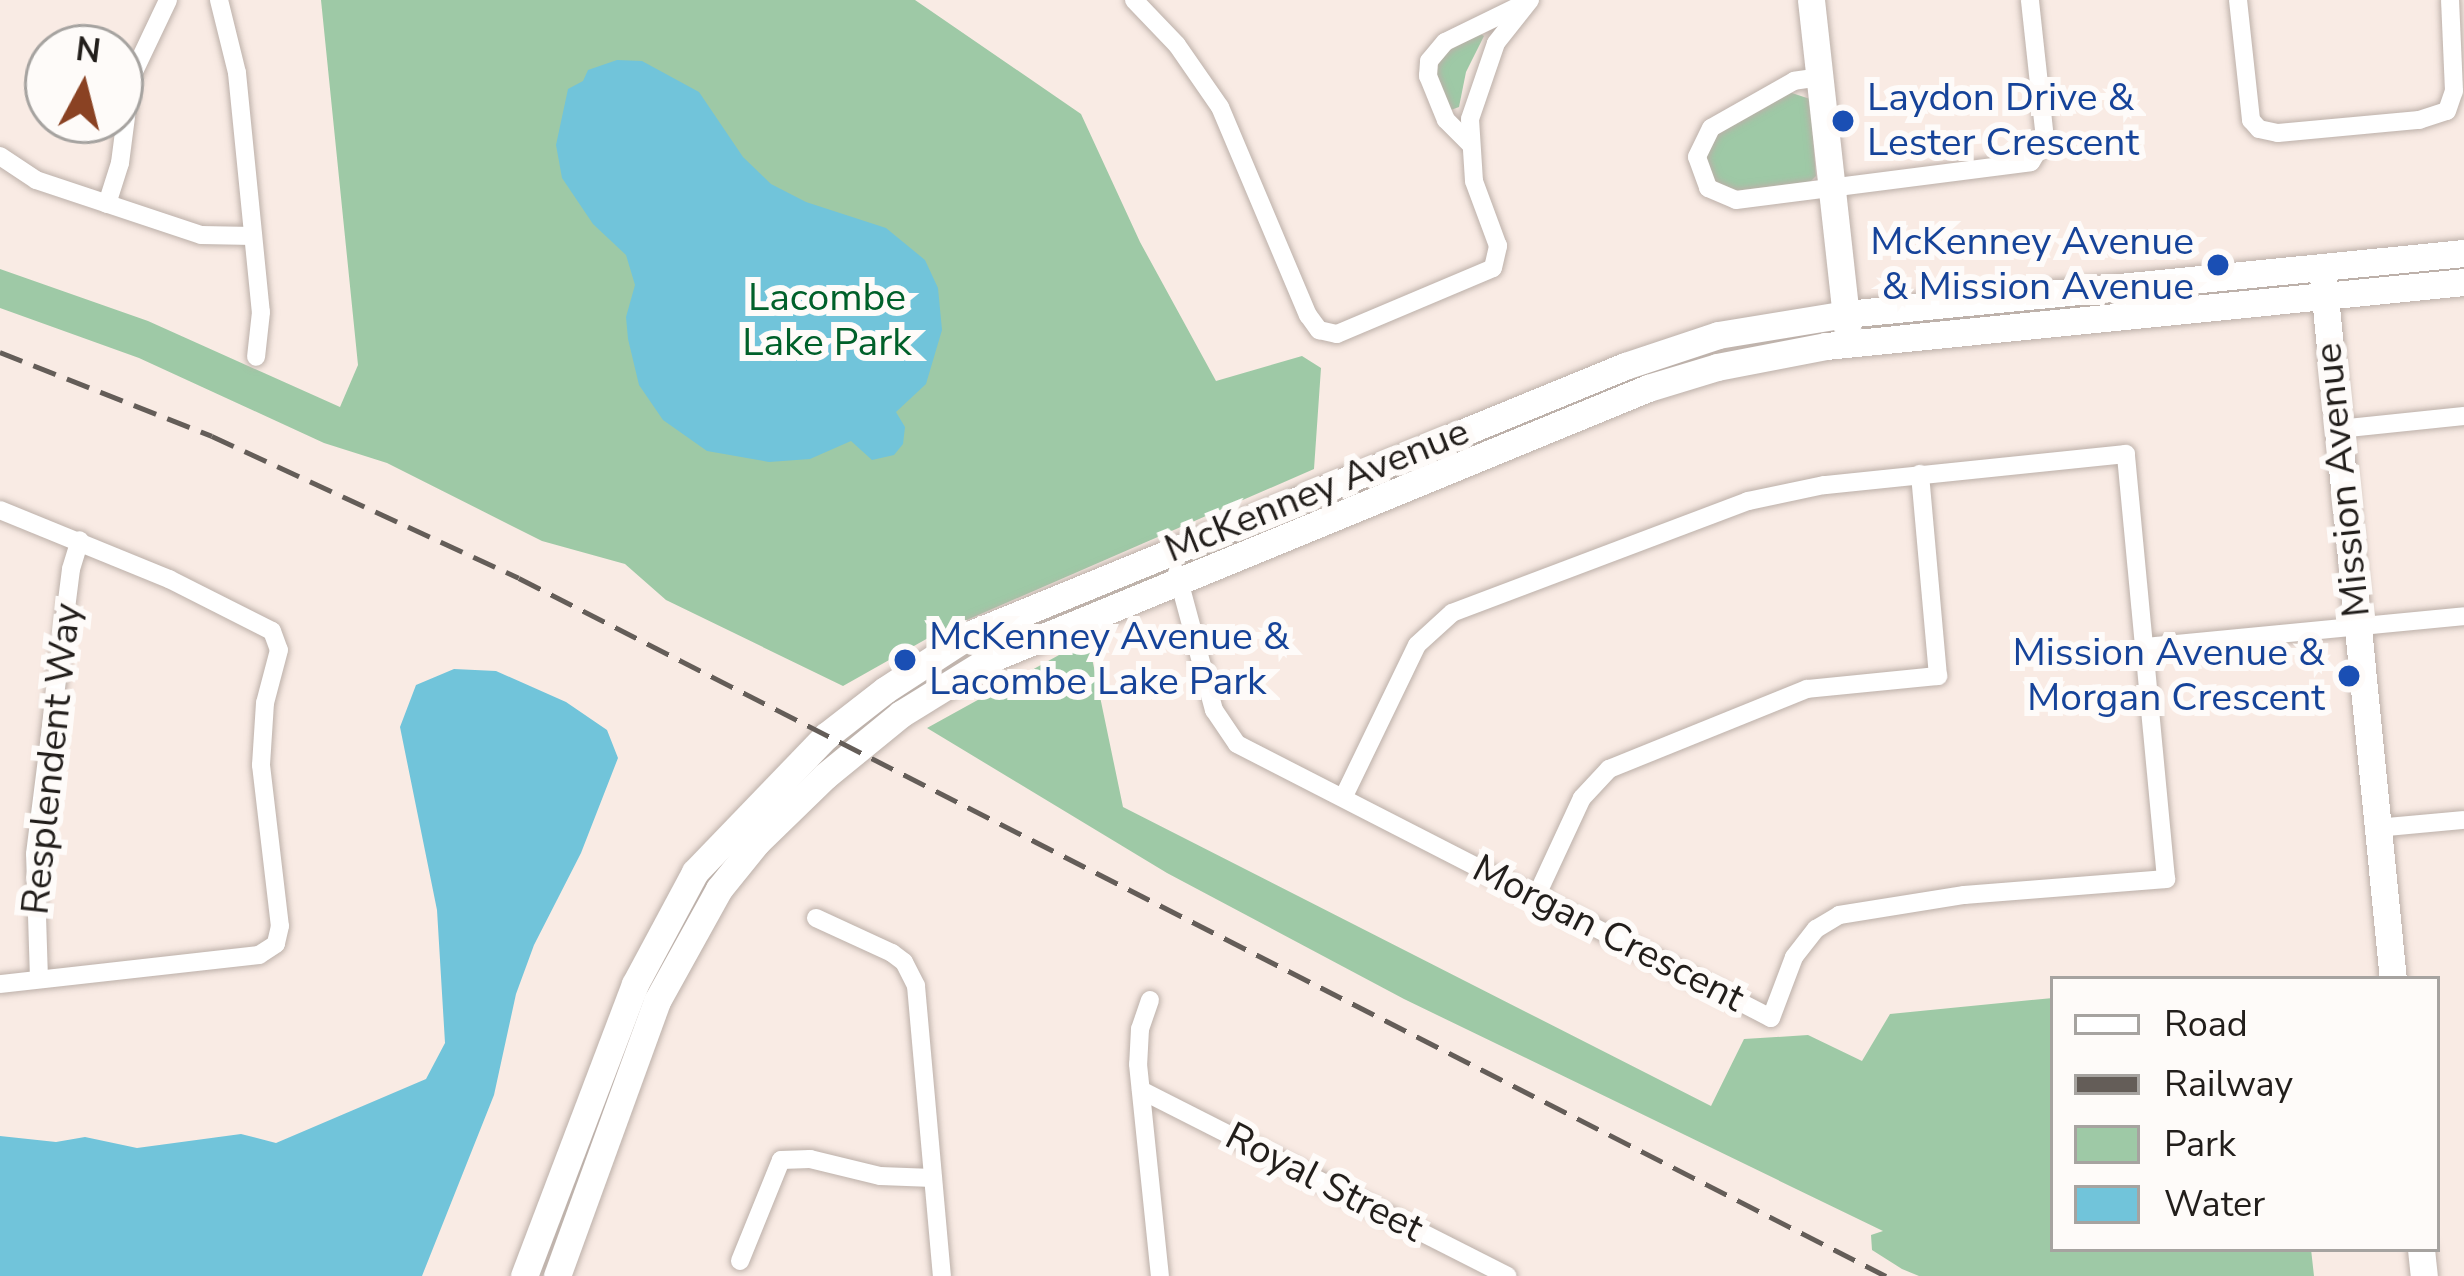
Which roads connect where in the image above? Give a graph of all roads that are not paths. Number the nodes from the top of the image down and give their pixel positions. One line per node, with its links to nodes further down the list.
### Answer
1 (168, 0): 13 (street)
2 (219, 0): 14 (street)
3 (1134, 0): 10 (street)
4 (1811, 0): 9 (main road)
5 (2030, 0): 12 (street)
6 (2238, 0): 7 (street)
7 (2450, 0)
8 (1530, 1): 10 (street); 10 (street)
9 (1821, 77): 12 (main road); 12 (street)
10 (1470, 144)
11 (0, 156): 13 (street)
12 (1832, 184): 19 (main road)
13 (107, 204): 14 (street)
14 (253, 236): 21 (street)
15 (2464, 253): 16 (main road, McKenney Avenue)
16 (2321, 267): 18 (main road, Mission Avenue); 19 (main road, McKenney Avenue)
17 (2464, 282): 18 (main road, McKenney Avenue)
18 (2325, 296): 20 (main road, McKenney Avenue); 23 (main road, Mission Avenue)
19 (1846, 314): 20 (main road); 27 (main road, McKenney Avenue)
20 (1849, 344): 28 (main road, McKenney Avenue)
21 (256, 356)
22 (2464, 416): 23 (street)
23 (2338, 429): 30 (main road, Mission Avenue)
24 (1920, 474): 31 (street, Morgan Crescent); 32 (street, Morgan Crescent); 35 (street)
25 (0, 510): 26 (street)
26 (80, 541): 38 (street, Resplendent Way); 38 (street)
27 (1167, 553): 28 (street, Morgan Crescent); 45 (main road, McKenney Avenue)
28 (1180, 579): 32 (street, Morgan Crescent); 46 (main road, McKenney Avenue)
29 (2464, 616): 30 (street)
30 (2356, 625): 31 (street); 34 (main road, Mission Avenue)
31 (2144, 647): 35 (street, Morgan Crescent)
32 (1344, 796): 35 (street, Morgan Crescent)
33 (2464, 820): 34 (street)
34 (2378, 828): 37 (main road, Mission Avenue)
35 (1536, 897)
36 (816, 918): 42 (street)
37 (2393, 976)
38 (39, 980): 39 (street)
39 (0, 984)
40 (1150, 1000): 41 (street)
41 (1141, 1090): 44 (street, Royal Street); 48 (street)
42 (932, 1178): 43 (street); 47 (street)
43 (740, 1261)
44 (1495, 1273)
45 (524, 1276)
46 (557, 1276)
47 (942, 1276)
48 (1160, 1276)

